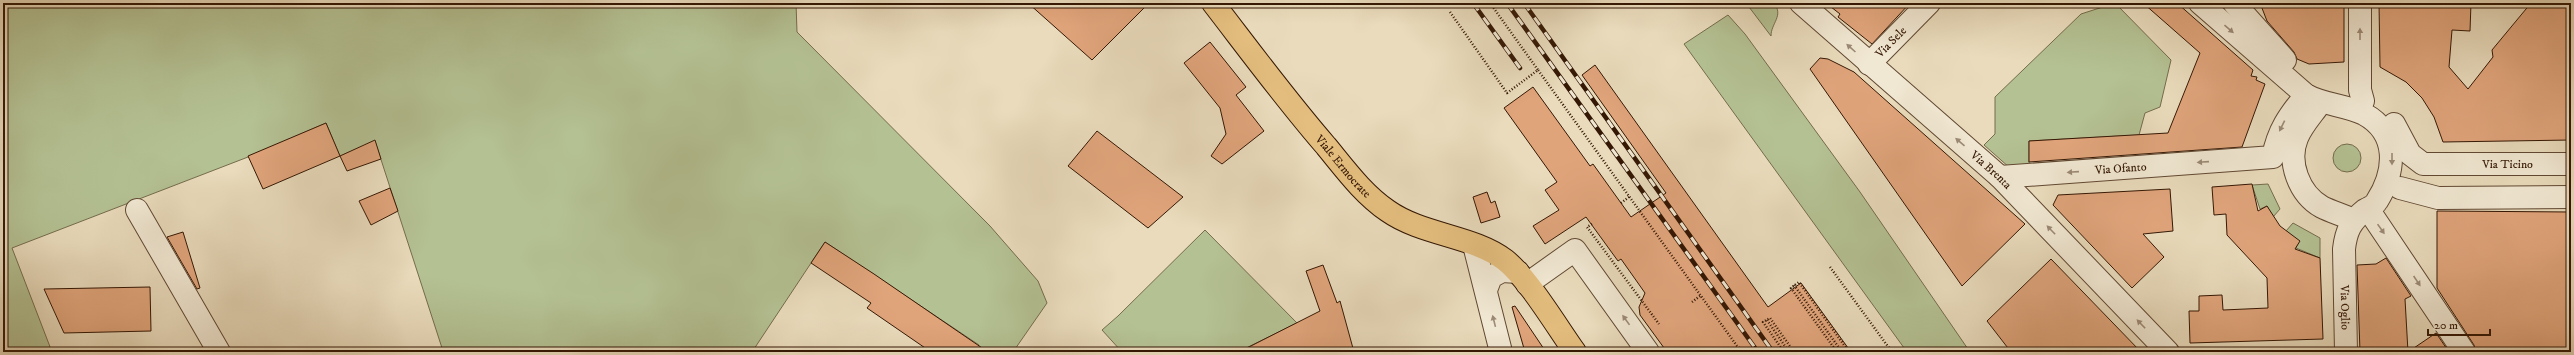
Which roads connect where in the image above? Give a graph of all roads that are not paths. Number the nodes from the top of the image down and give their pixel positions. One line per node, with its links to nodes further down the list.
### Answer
1 (1213, 3): 17 (main road, Viale Ermocrate)
2 (1801, 3): 7 (street, Via Brenta, one-way to 2)
3 (1929, 3): 7 (street, Via Sele)
4 (2234, 3): 9 (street)
5 (2360, 3): 9 (street, one-way to 5)
6 (2210, 5): 8 (street, one-way to 8)
7 (1869, 64): 12 (street, Via Brenta, one-way to 7)
8 (2314, 99): 12 (street, Via Ofanto, one-way to 12); 16 (street); 16 (street, one-way to 16)
9 (2363, 101): 10 (street)
10 (2433, 164): 11 (street, Via Ticino); 13 (street)
11 (2571, 164)
12 (2000, 177): 24 (street, Via Brenta, one-way to 12)
13 (2400, 188): 14 (street); 16 (street)
14 (2571, 197)
15 (137, 210): 20 (street)
16 (2366, 210): 25 (street, Via Oglio); 26 (street, one-way to 26)
17 (1474, 245): 18 (main road, Viale Ermocrate); 19 (street)
18 (1522, 278): 19 (street); 22 (main road, Viale Ermocrate); 23 (street, one-way to 18)
19 (1486, 290): 21 (street, one-way to 19)
20 (219, 352)
21 (1501, 352)
22 (1575, 352)
23 (1648, 352)
24 (2168, 352)
25 (2346, 352)
26 (2464, 352)

